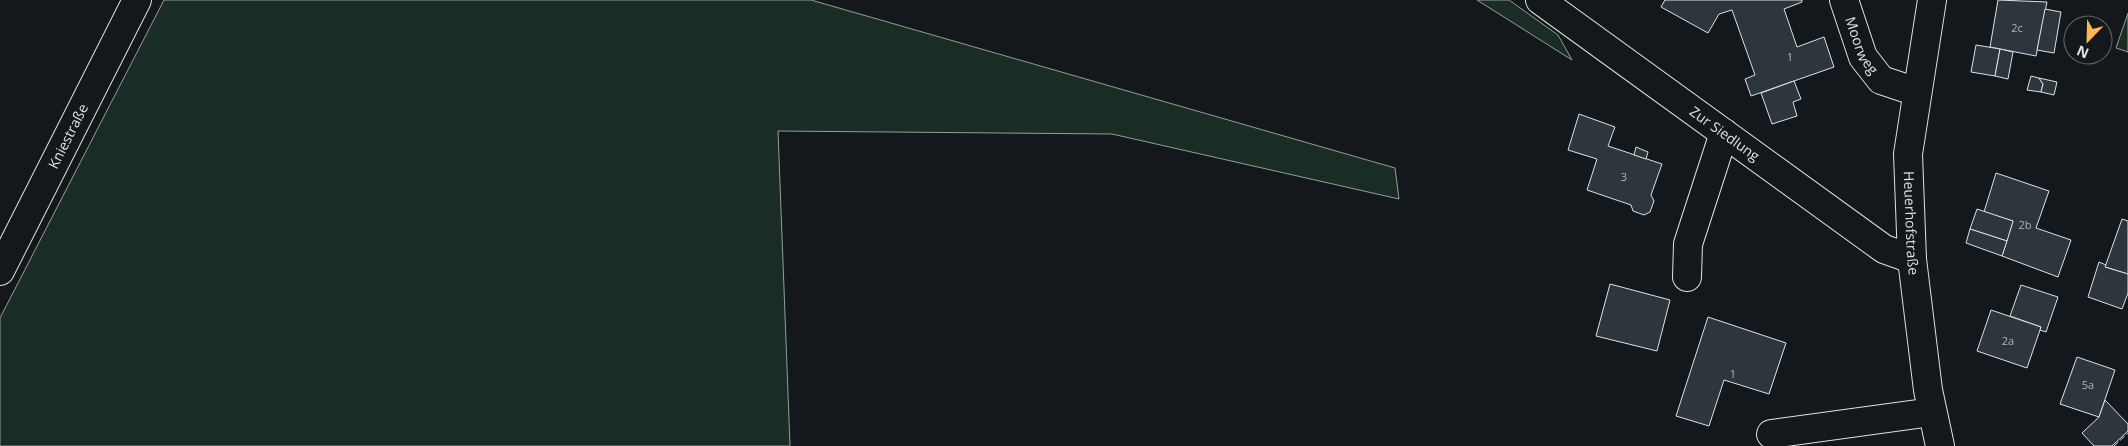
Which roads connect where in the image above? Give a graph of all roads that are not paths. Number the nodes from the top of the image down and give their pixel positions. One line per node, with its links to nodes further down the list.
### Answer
1 (137, 0): 8 (street, Kniestraße)
2 (1540, 0): 6 (street, Zur Siedlung)
3 (1844, 0): 5 (street, Moorweg)
4 (1932, 0): 5 (street, Heuerhofstraße)
5 (1917, 92): 7 (street, Heuerhofstraße)
6 (1724, 133): 7 (street, Zur Siedlung); 9 (street)
7 (1912, 259): 10 (street, Heuerhofstraße)
8 (0, 271)
9 (1687, 277)
10 (1932, 412): 11 (street); 12 (street, Heuerhofstraße)
11 (1771, 434)
12 (1940, 446)

